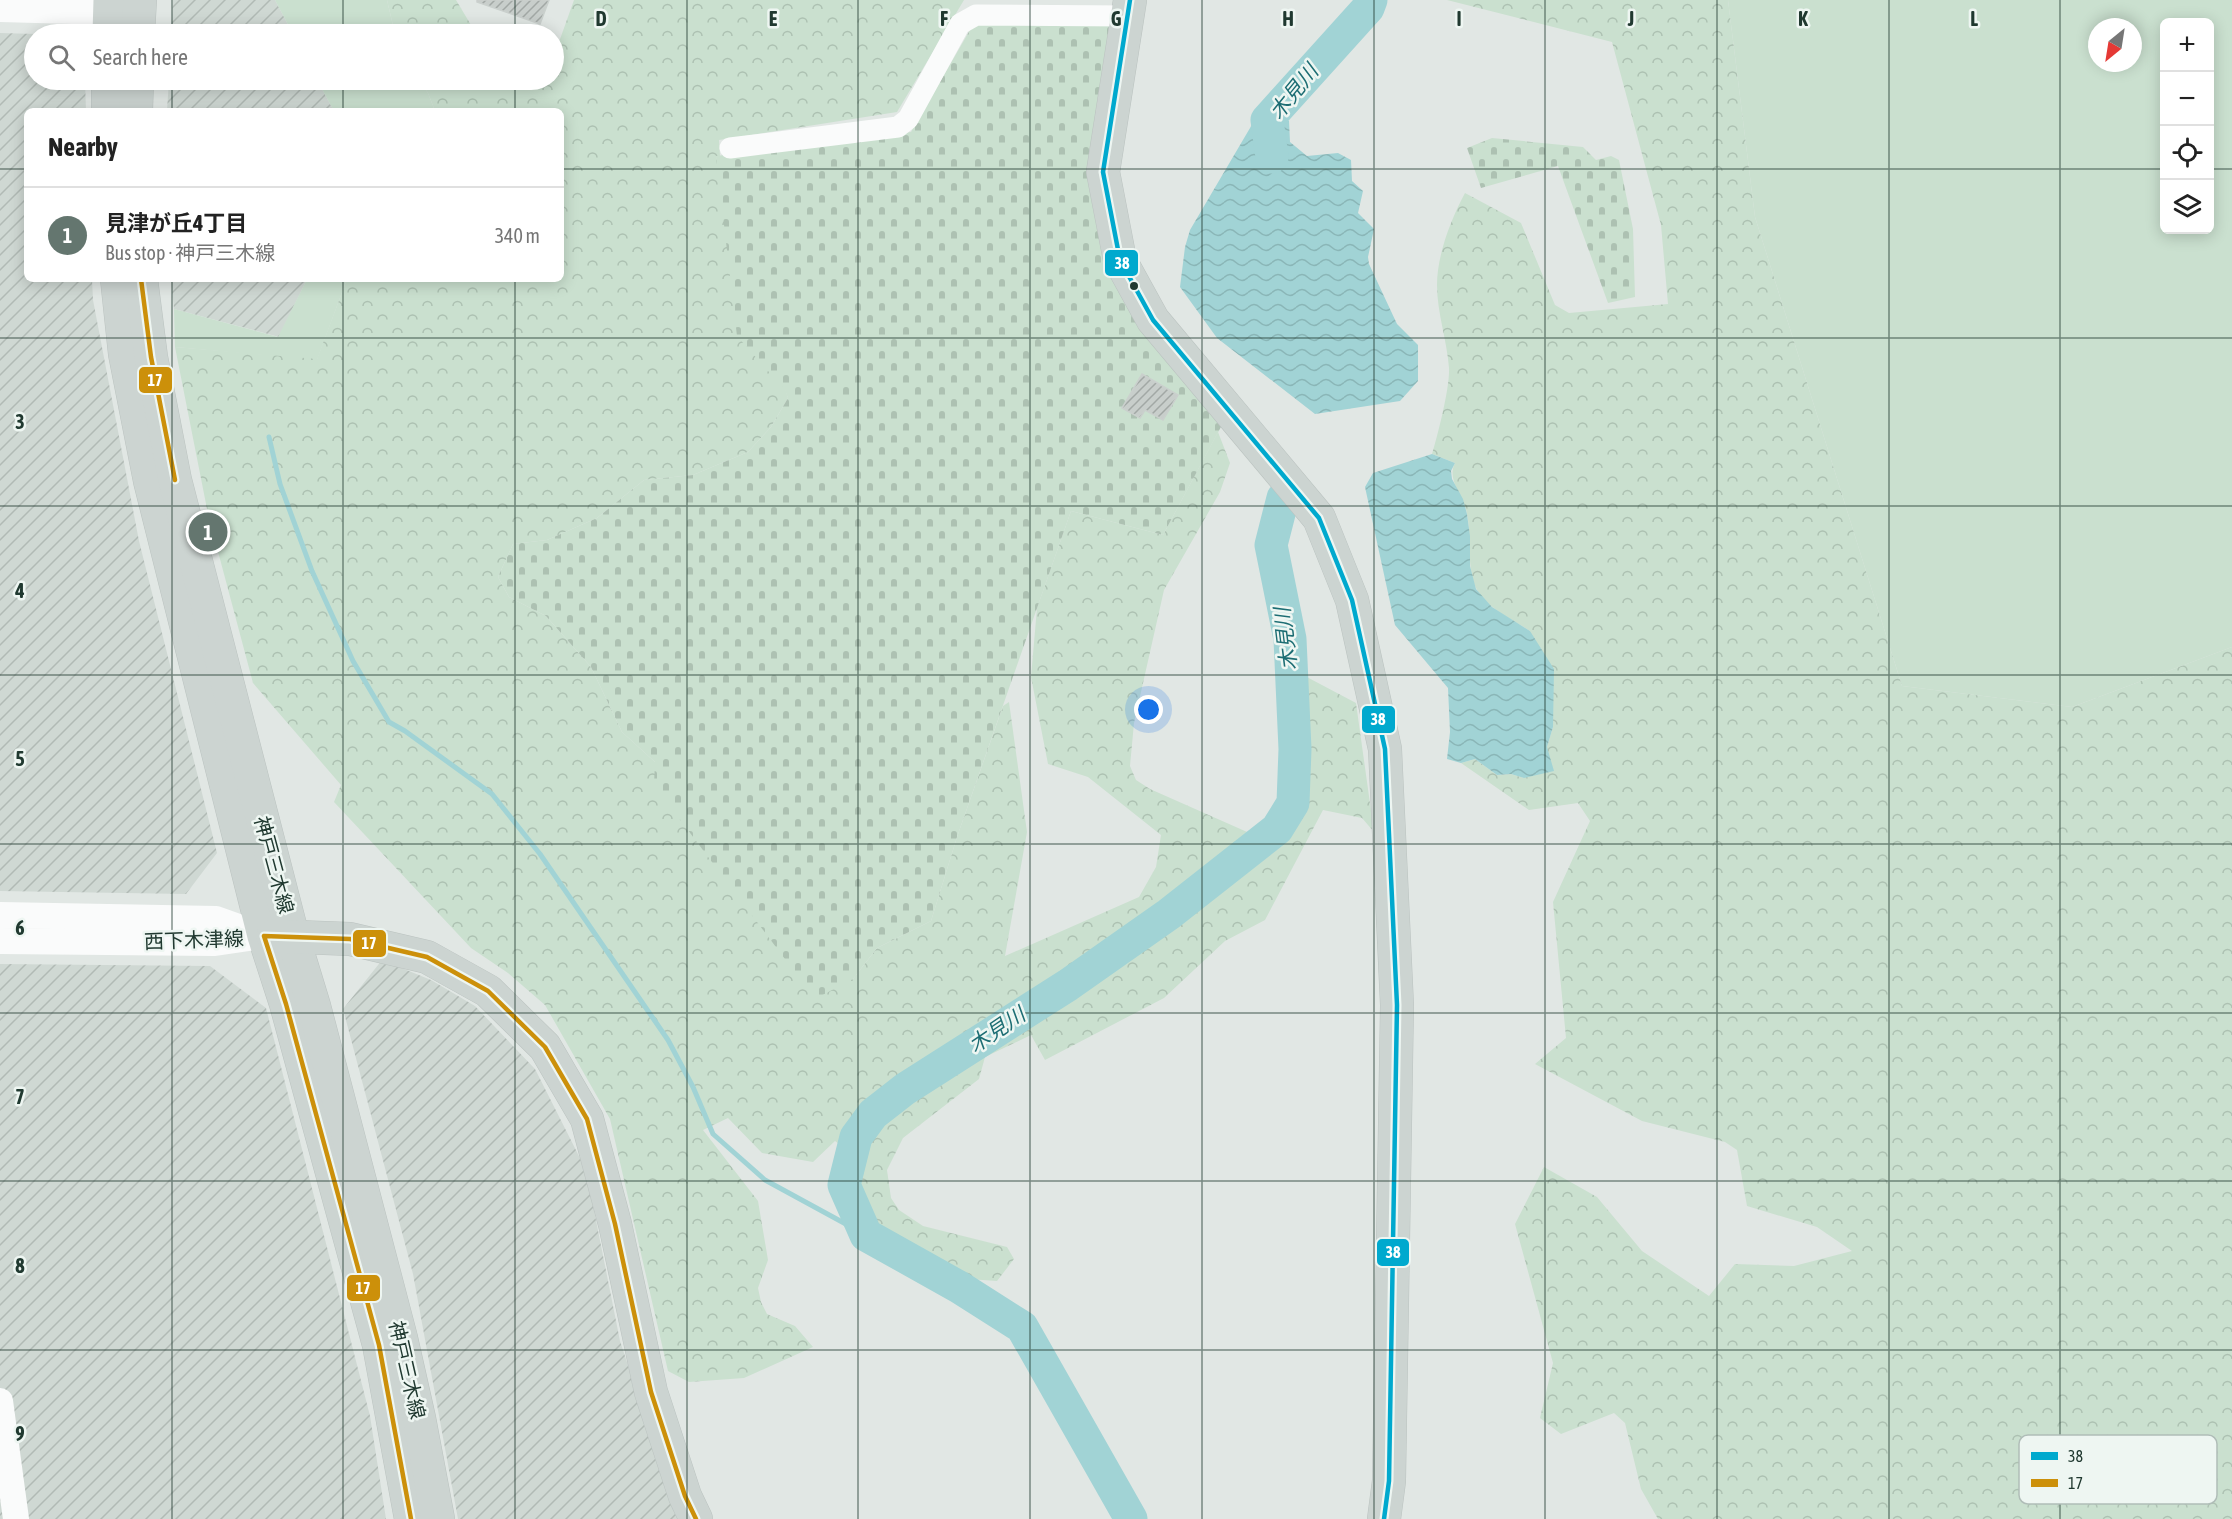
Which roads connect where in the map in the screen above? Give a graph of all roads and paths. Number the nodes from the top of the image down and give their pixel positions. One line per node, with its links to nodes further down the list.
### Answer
1 (124, 8): 3 (street); 4 (main road)
2 (1129, 8): 9 (street); 20 (main road)
3 (0, 9)
4 (133, 24)
5 (108, 90): 7 (main road)
6 (137, 90): 8 (main road)
7 (108, 108)
8 (136, 108)
9 (730, 148)
10 (117, 282): 13 (main road, 神戸三木線)
11 (141, 282): 13 (main road, 神戸三木線)
12 (0, 915): 13 (street, 西下木津線)
13 (279, 936): 14 (street, 西下木津線); 17 (main road, 神戸三木線); 18 (main road, 神戸三木線); 19 (main road)
14 (0, 941)
15 (0, 1401): 16 (street)
16 (16, 1519)
17 (411, 1519)
18 (438, 1519)
19 (696, 1519)
20 (1384, 1519)

